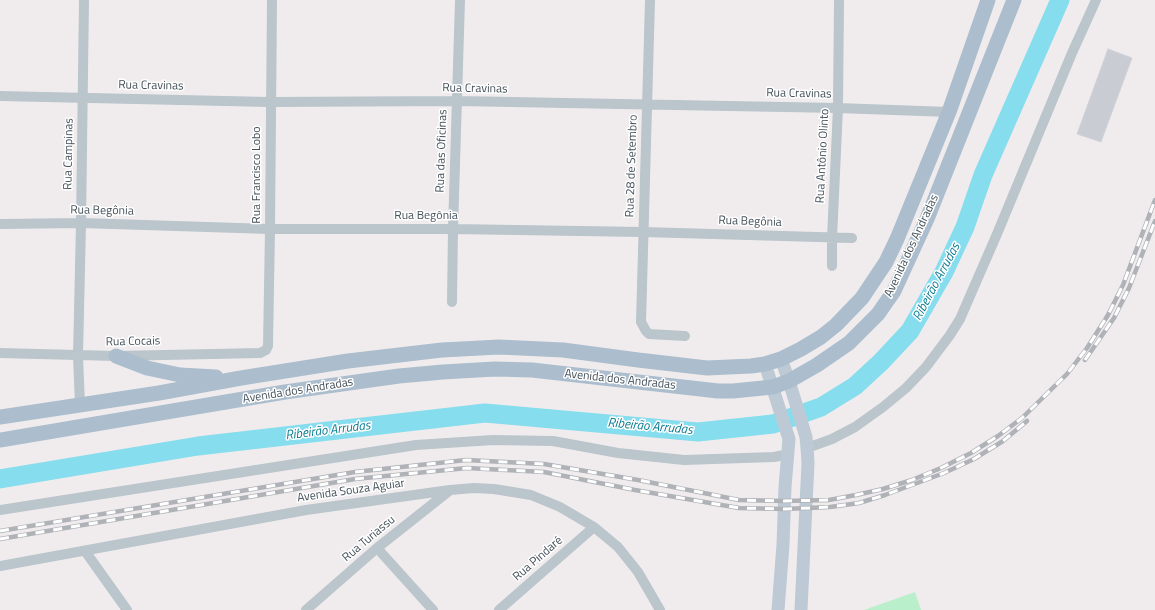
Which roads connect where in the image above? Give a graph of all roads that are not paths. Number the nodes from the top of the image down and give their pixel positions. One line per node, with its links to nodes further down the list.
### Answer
1 (84, 0): 10 (street, Rua Campinas)
2 (272, 0): 12 (street, Rua Francisco Lobo)
3 (460, 0): 11 (street, Rua das Oficinas)
4 (650, 0): 13 (street, Rua 28 de Setembro)
5 (839, 0): 14 (street, Rua Antônio Olinto)
6 (988, 0): 15 (main road, Avenida dos Andradas)
7 (1014, 0): 33 (main road, Avenida dos Andradas)
8 (1096, 0): 38 (street)
9 (0, 96): 10 (street, Rua Cravinas)
10 (83, 98): 12 (street, Rua Cravinas); 16 (street, Rua Campinas)
11 (457, 101): 12 (street, Rua Cravinas); 13 (street, Rua Cravinas); 19 (street, Rua das Oficinas)
12 (270, 102): 18 (street, Rua Francisco Lobo)
13 (647, 105): 14 (street, Rua Cravinas); 20 (street, Rua 28 de Setembro)
14 (838, 108): 15 (street, Rua Cravinas); 21 (street, Rua Antônio Olinto)
15 (949, 112): 30 (main road, Avenida dos Andradas)
16 (81, 223): 17 (street, Rua Begônia); 18 (street, Rua Begônia); 28 (street, Rua Campinas)
17 (0, 224)
18 (270, 229): 19 (street, Rua Begônia); 26 (street, Rua Francisco Lobo)
19 (453, 229): 20 (street, Rua Begônia); 24 (street, Rua das Oficinas)
20 (643, 232): 21 (street, Rua Begônia); 25 (street, Rua 28 de Setembro)
21 (832, 238): 22 (street, Rua Begônia); 23 (street, Rua Antônio Olinto)
22 (852, 238)
23 (832, 266)
24 (452, 302)
25 (685, 336)
26 (266, 350): 29 (street, Rua Cocais)
27 (0, 353): 28 (street, Rua Cocais)
28 (78, 356): 29 (street, Rua Cocais); 35 (street, Rua Campinas)
29 (116, 356): 32 (main road)
30 (780, 359): 31 (main road, Avenida dos Andradas); 33 (main road)
31 (765, 364): 32 (main road, Avenida dos Andradas); 34 (main road)
32 (241, 378): 35 (main road, Avenida dos Andradas)
33 (790, 386): 34 (main road, Avenida dos Andradas); 38 (main road)
34 (775, 392): 37 (main road, Avenida dos Andradas); 39 (main road)
35 (80, 405): 36 (main road, Avenida dos Andradas)
36 (0, 417)
37 (0, 440)
38 (806, 443): 54 (main road)
39 (789, 454): 41 (street); 53 (main road)
40 (450, 490): 42 (street, Avenida Souza Aguiar); 43 (street, Rua Turiassu); 44 (street, Avenida Souza Aguiar)
41 (0, 510)
42 (594, 527): 46 (street, Avenida Souza Aguiar); 50 (street, Rua Pindaré)
43 (377, 548): 48 (street, Rua Turiassu); 49 (street)
44 (85, 551): 45 (street, Avenida Souza Aguiar); 47 (street)
45 (0, 566)
46 (655, 600): 51 (street); 52 (street, Avenida Souza Aguiar)
47 (127, 610)
48 (306, 610)
49 (432, 610)
50 (498, 610)
51 (649, 610)
52 (660, 610)
53 (778, 610)
54 (801, 610)

